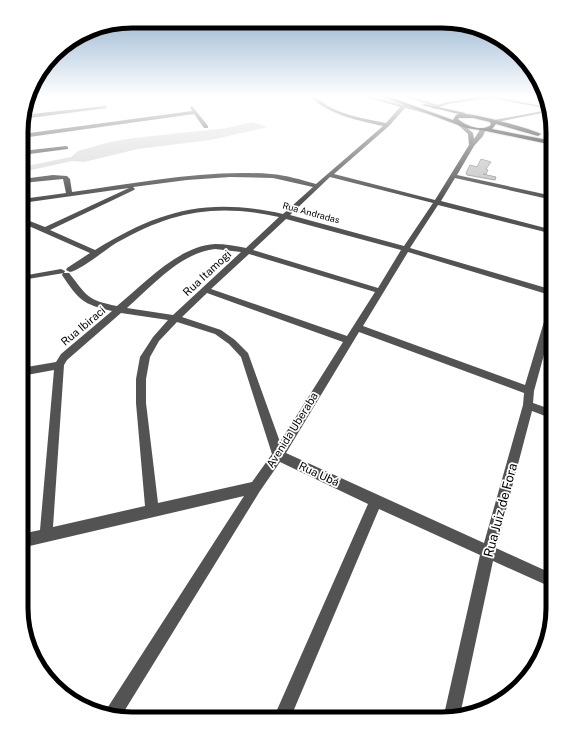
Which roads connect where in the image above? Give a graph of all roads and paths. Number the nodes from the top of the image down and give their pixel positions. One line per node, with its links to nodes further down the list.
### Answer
1 (61, 131): 8 (street)
2 (381, 131): 17 (street, Rua Itamogi)
3 (467, 131): 13 (street)
4 (483, 131): 10 (street, Avenida Uberaba)
5 (491, 131): 7 (main road)
6 (525, 131): 11 (main road)
7 (507, 134): 9 (main road); 12 (main road)
8 (28, 135)
9 (490, 135): 10 (main road); 14 (main road)
10 (480, 136): 13 (street, Avenida Uberaba)
11 (546, 136)
12 (546, 142)
13 (472, 145): 18 (street, Avenida Uberaba)
14 (546, 147)
15 (66, 148): 16 (street)
16 (28, 152)
17 (329, 175): 21 (street, Rua Itamogi); 25 (street)
18 (453, 176): 23 (street); 25 (street, Avenida Uberaba)
19 (28, 180): 22 (street)
20 (142, 184): 21 (street); 22 (street); 28 (street)
21 (318, 186): 26 (street, Rua Itamogi)
22 (69, 194): 24 (street)
23 (546, 196)
24 (28, 200)
25 (437, 202): 29 (street); 30 (street, Avenida Uberaba)
26 (285, 216): 30 (street, Rua Andradas); 31 (street, Rua Itamogi); 32 (street, Rua Andradas)
27 (28, 223): 28 (street)
28 (45, 230): 32 (street)
29 (546, 230)
30 (406, 248): 36 (street, Rua Andradas); 37 (street, Avenida Uberaba)
31 (248, 251): 35 (street, Rua Itamogi); 37 (street, Rua Ibiraci); 38 (street, Rua Ibiraci)
32 (95, 253): 33 (street, Rua Andradas)
33 (66, 272): 34 (street); 38 (street)
34 (28, 277)
35 (206, 290): 39 (street, Rua Itamogi); 42 (street)
36 (546, 290)
37 (380, 291): 40 (street, Avenida Uberaba)
38 (120, 310): 39 (street); 43 (street, Rua Ibiraci)
39 (175, 318): 48 (street); 51 (street, Rua Itamogi)
40 (356, 328): 42 (street, Avenida Uberaba); 45 (street)
41 (546, 330): 45 (street, Rua Juiz de Fora)
42 (349, 340): 48 (street, Avenida Uberaba)
43 (59, 365): 44 (street); 52 (street)
44 (28, 371)
45 (529, 391): 46 (street, Rua Juiz de Fora)
46 (528, 405): 47 (street); 54 (street, Rua Juiz de Fora)
47 (546, 412)
48 (278, 455): 49 (street, Avenida Uberaba); 50 (street, Rua Ubá)
49 (256, 487): 51 (street); 56 (street, Avenida Uberaba)
50 (376, 501): 54 (street, Rua Ubá); 57 (street)
51 (152, 510): 52 (street)
52 (46, 534): 53 (street)
53 (28, 539)
54 (488, 552): 55 (street, Rua Ubá); 58 (street, Rua Juiz de Fora)
55 (546, 577)
56 (115, 711)
57 (284, 712)
58 (452, 712)

